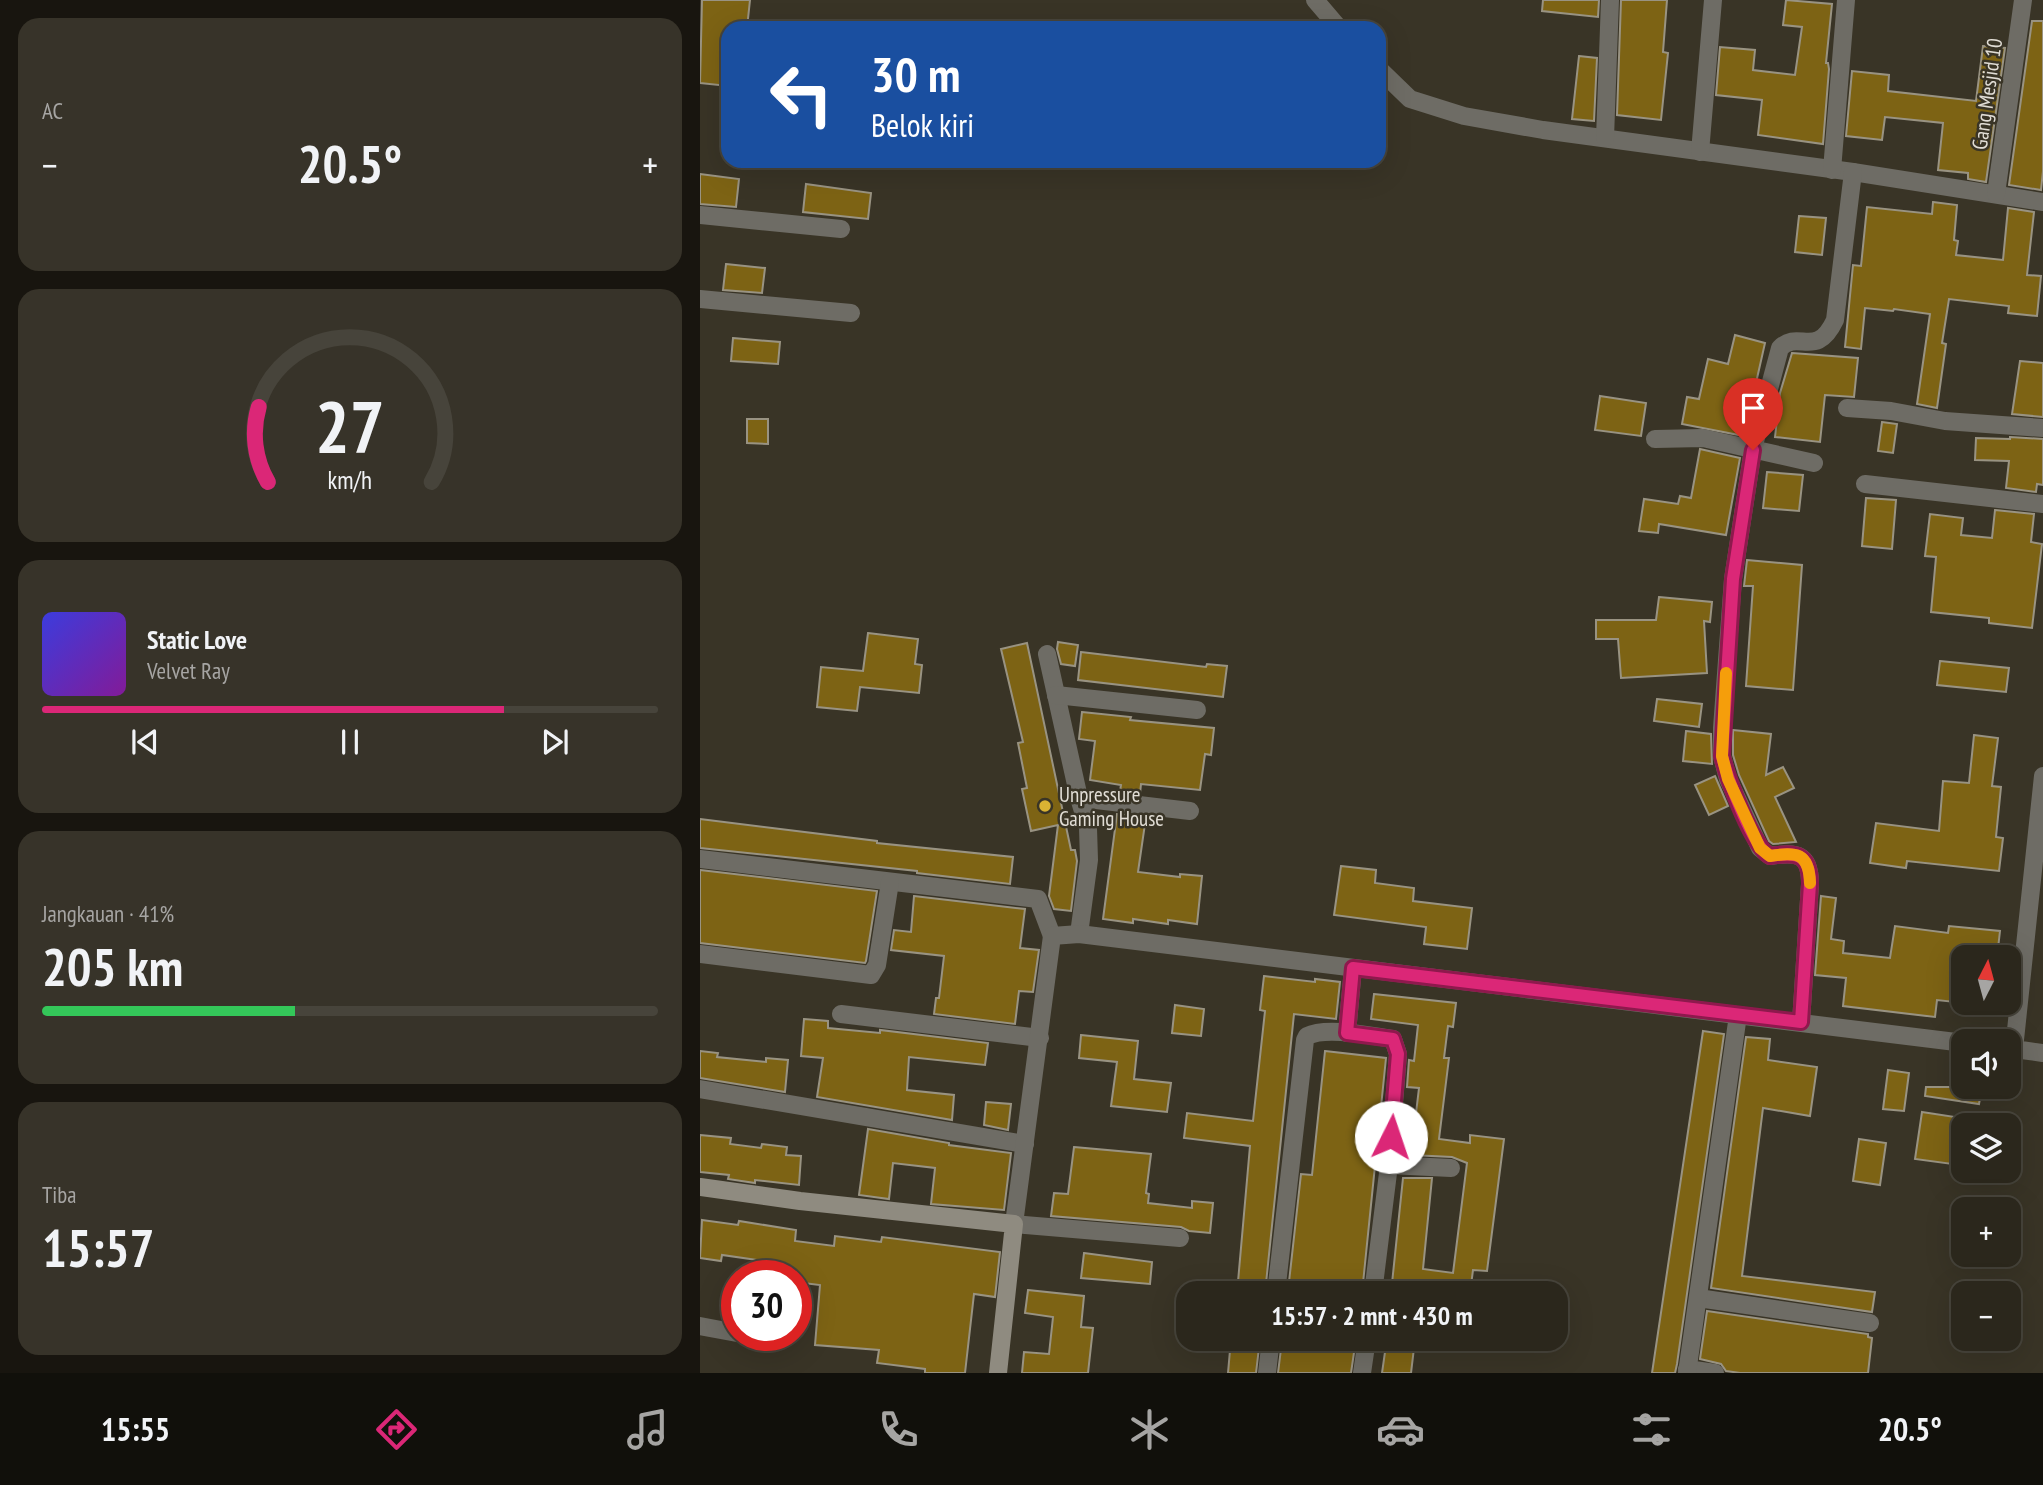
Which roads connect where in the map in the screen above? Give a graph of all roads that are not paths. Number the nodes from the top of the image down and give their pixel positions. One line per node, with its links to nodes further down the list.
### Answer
1 (1315, 0): 6 (street)
2 (1610, 0): 8 (street)
3 (1713, 0): 9 (street)
4 (1846, 0): 10 (street)
5 (2023, 0): 12 (street, Gang Mesjid 10)
6 (1333, 21)
7 (1386, 76): 8 (street)
8 (1605, 138): 9 (street)
9 (1700, 152): 10 (street)
10 (1832, 170): 11 (street)
11 (1853, 172): 12 (street); 21 (street)
12 (1996, 194): 13 (street)
13 (2043, 202)
14 (700, 215): 15 (street)
15 (841, 229)
16 (700, 299): 17 (street)
17 (851, 313)
18 (1847, 408): 19 (street)
19 (2043, 428)
20 (1655, 439): 21 (street)
21 (1753, 450): 22 (street); 39 (street)
22 (1814, 463)
23 (1865, 484): 24 (street)
24 (2043, 504)
25 (1047, 654): 26 (street)
26 (1056, 695): 27 (street); 29 (street)
27 (1197, 710)
28 (2043, 776): 40 (street)
29 (1079, 799): 30 (street); 33 (street)
30 (1190, 811)
31 (700, 859): 32 (street)
32 (890, 882): 34 (street); 35 (street)
33 (1079, 934): 34 (street); 36 (street)
34 (1052, 936): 42 (street)
35 (700, 954)
36 (1353, 968): 38 (street); 41 (street)
37 (841, 1014): 42 (street)
38 (1738, 1015): 39 (street); 55 (street)
39 (1801, 1022): 43 (street)
40 (2013, 1029)
41 (1347, 1033): 48 (street); 53 (street)
42 (1040, 1038): 47 (street)
43 (1951, 1041)
44 (2021, 1050): 45 (street)
45 (2043, 1053)
46 (700, 1090): 47 (street)
47 (1025, 1144): 51 (street)
48 (1389, 1165): 49 (street); 54 (street)
49 (1451, 1168)
50 (700, 1187): 51 (street)
51 (1014, 1224): 52 (street); 62 (street)
52 (1180, 1238)
53 (1277, 1281)
54 (1374, 1281)
55 (1698, 1298): 56 (street); 61 (street)
56 (1870, 1323)
57 (700, 1326): 58 (street)
58 (721, 1330)
59 (1270, 1351): 63 (street)
60 (1366, 1351): 64 (street)
61 (1687, 1371): 65 (street)
62 (998, 1373)
63 (1267, 1373)
64 (1363, 1373)
65 (1715, 1373)

